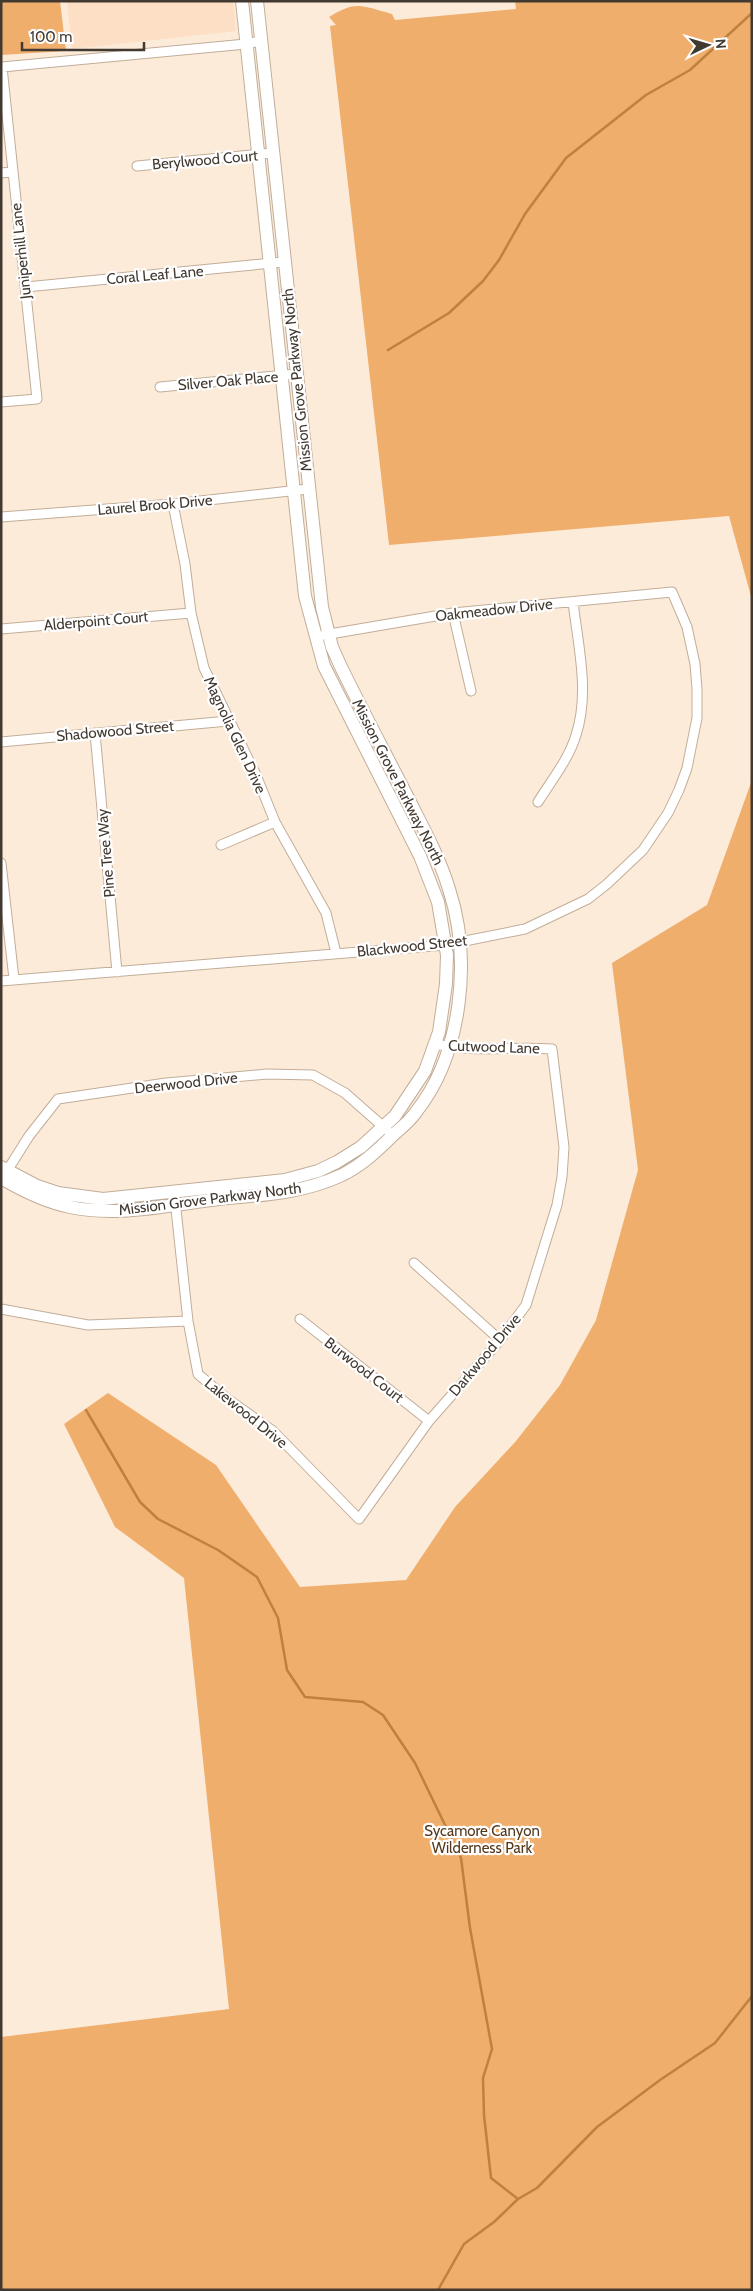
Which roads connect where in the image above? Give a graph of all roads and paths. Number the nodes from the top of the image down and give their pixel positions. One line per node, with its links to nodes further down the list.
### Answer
1 (242, 1): 4 (street, Mission Grove Parkway North)
2 (256, 1): 3 (street, Mission Grove Parkway North)
3 (260, 41): 4 (street); 5 (street, Mission Grove Parkway North)
4 (246, 44): 6 (street, Mission Grove Parkway North); 9 (street, Juniperhill Lane)
5 (272, 154): 6 (street, Berylwood Court); 10 (street, Mission Grove Parkway North)
6 (258, 155): 7 (street, Berylwood Court); 11 (street, Mission Grove Parkway North)
7 (137, 166)
8 (1, 172): 9 (street)
9 (12, 172): 12 (street, Juniperhill Lane)
10 (283, 262): 11 (street, Coral Leaf Lane); 13 (street, Mission Grove Parkway North)
11 (270, 264): 12 (street, Coral Leaf Lane); 14 (street, Mission Grove Parkway North)
12 (26, 287): 16 (street, Juniperhill Lane)
13 (296, 374): 14 (street, Silver Oak Place); 17 (street, Mission Grove Parkway North)
14 (282, 376): 15 (street, Silver Oak Place); 18 (street, Mission Grove Parkway North)
15 (160, 387)
16 (1, 402)
17 (308, 489): 18 (street, Laurel Brook Drive); 26 (street, Mission Grove Parkway North)
18 (294, 490): 19 (street, Laurel Brook Drive); 26 (street, Mission Grove Parkway North)
19 (173, 504): 20 (street, Laurel Brook Drive); 24 (street, Magnolia Glen Drive)
20 (1, 517)
21 (672, 592): 22 (street, Oakmeadow Drive); 35 (street, Blackwood Street)
22 (573, 602): 23 (street, Oakmeadow Drive); 31 (street)
23 (453, 613): 26 (street, Oakmeadow Drive); 27 (street)
24 (191, 614): 25 (street, Alderpoint Court); 28 (street, Magnolia Glen Drive)
25 (1, 628)
26 (323, 636): 35 (street, Mission Grove Parkway North); 36 (street, Mission Grove Parkway North)
27 (471, 691)
28 (228, 720): 29 (street, Shadowood Street); 32 (street, Magnolia Glen Drive)
29 (95, 733): 30 (street, Shadowood Street); 38 (street, Pine Tree Way)
30 (1, 742)
31 (538, 802)
32 (275, 822): 33 (street); 37 (street, Magnolia Glen Drive)
33 (222, 846)
34 (1, 863): 39 (street)
35 (459, 943): 36 (street, Blackwood Street); 41 (street, Mission Grove Parkway North)
36 (445, 945): 37 (street, Blackwood Street); 41 (street, Mission Grove Parkway North)
37 (336, 952): 38 (street, Blackwood Street)
38 (117, 972): 39 (street, Blackwood Street)
39 (14, 980): 40 (street, Blackwood Street)
40 (1, 981)
41 (442, 1046): 42 (street, Cutwood Lane); 43 (street, Mission Grove Parkway North)
42 (552, 1049): 50 (street, Darkwood Drive)
43 (389, 1131): 44 (street, Deerwood Drive); 45 (street, Mission Grove Parkway North)
44 (3, 1174): 45 (street, Mission Grove Parkway North)
45 (175, 1198): 49 (street, Lakewood Drive)
46 (414, 1263): 50 (street)
47 (1, 1309): 49 (street)
48 (300, 1320): 51 (street, Burwood Court)
49 (188, 1321): 52 (street, Lakewood Drive)
50 (500, 1340): 51 (street, Darkwood Drive)
51 (429, 1421): 52 (street, Darkwood Drive)
52 (359, 1518)

